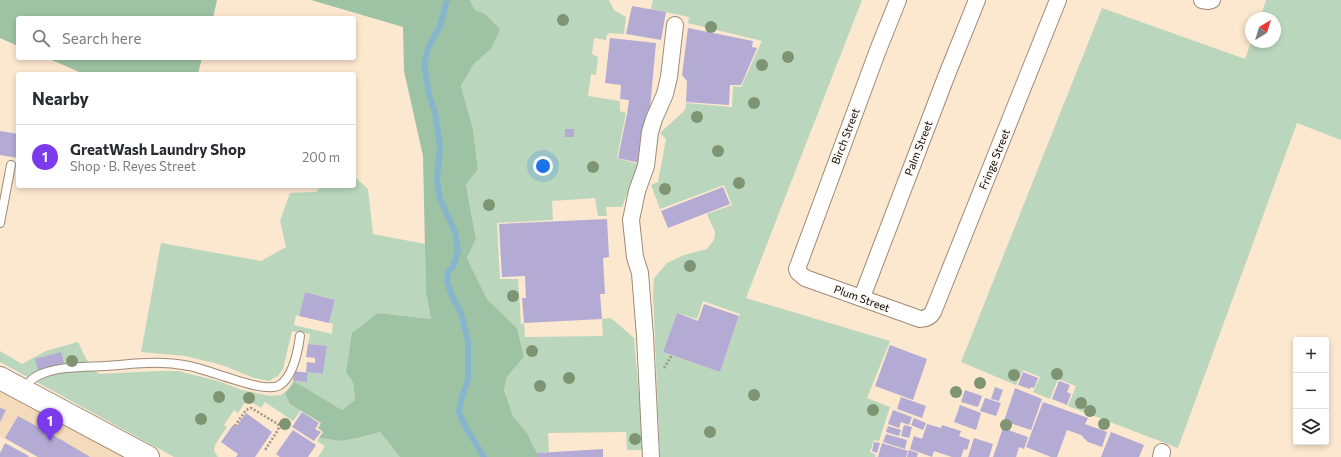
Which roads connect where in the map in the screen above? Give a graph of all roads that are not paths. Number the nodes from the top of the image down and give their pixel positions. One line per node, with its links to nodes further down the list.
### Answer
1 (898, 0): 9 (street, Birch Street)
2 (978, 0): 10 (street, Palm Street)
3 (1058, 0): 11 (street, Fringe Street)
4 (1202, 0): 5 (street)
5 (1212, 0)
6 (675, 25): 16 (street)
7 (11, 165): 8 (lane)
8 (0, 223)
9 (798, 272): 10 (street, Plum Street)
10 (862, 297): 11 (street, Plum Street)
11 (928, 318)
12 (300, 336): 14 (lane)
13 (0, 378): 14 (street)
14 (23, 390): 15 (street)
15 (148, 457)
16 (652, 457)

